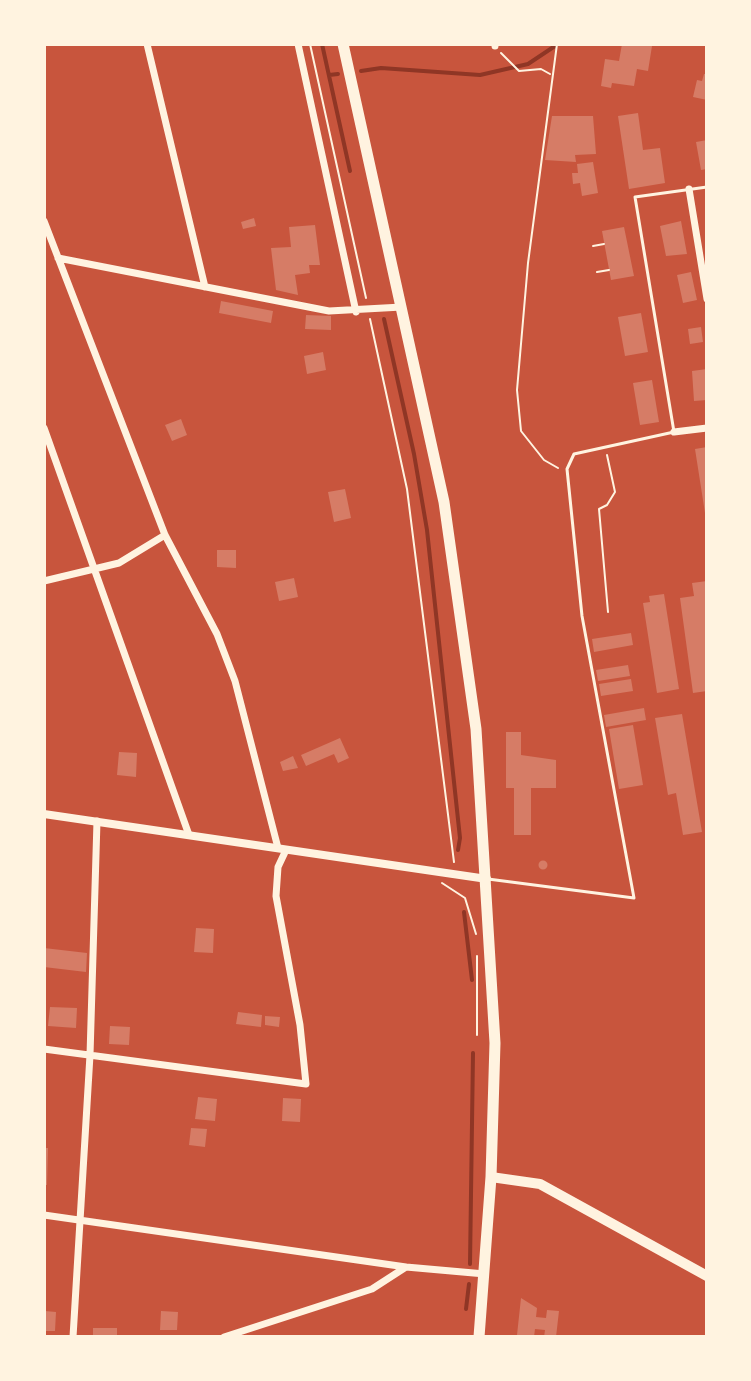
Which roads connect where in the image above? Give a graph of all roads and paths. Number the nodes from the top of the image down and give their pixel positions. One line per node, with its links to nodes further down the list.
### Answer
1 (147, 44): 16 (street)
2 (298, 44): 20 (street)
3 (310, 44): 19 (path)
4 (343, 44): 18 (highway)
5 (557, 44): 7 (path)
6 (509, 61): 7 (path)
7 (551, 74): 25 (path)
8 (707, 187): 9 (lane)
9 (689, 189): 17 (street); 23 (lane)
10 (44, 221): 13 (street)
11 (604, 244): 12 (path)
12 (593, 246)
13 (58, 258): 16 (street); 26 (street)
14 (609, 270): 15 (path)
15 (597, 272)
16 (205, 287): 20 (street)
17 (707, 299)
18 (402, 307): 19 (street); 35 (highway)
19 (369, 311): 20 (street); 34 (path)
20 (356, 312)
21 (44, 428): 27 (street)
22 (707, 428): 23 (street)
23 (674, 432): 24 (lane)
24 (603, 447): 25 (lane); 29 (path)
25 (567, 469): 35 (lane)
26 (165, 535): 27 (street); 33 (street)
27 (96, 570): 28 (street); 32 (street)
28 (44, 581)
29 (608, 612)
30 (44, 814): 31 (street)
31 (97, 821): 32 (street); 42 (street)
32 (189, 835): 33 (street)
33 (282, 849): 34 (street); 42 (street)
34 (455, 874): 35 (street); 37 (path)
35 (488, 879): 43 (highway)
36 (431, 880): 37 (path)
37 (457, 891): 38 (path)
38 (477, 941)
39 (477, 956): 40 (path)
40 (477, 1035)
41 (44, 1049): 42 (street)
42 (90, 1055): 45 (street)
43 (491, 1177): 47 (highway); 48 (main road)
44 (44, 1215): 45 (street)
45 (79, 1221): 46 (street); 49 (street)
46 (406, 1267): 47 (street); 50 (street)
47 (485, 1274): 51 (highway)
48 (707, 1276)
49 (73, 1337)
50 (224, 1337)
51 (479, 1337)

